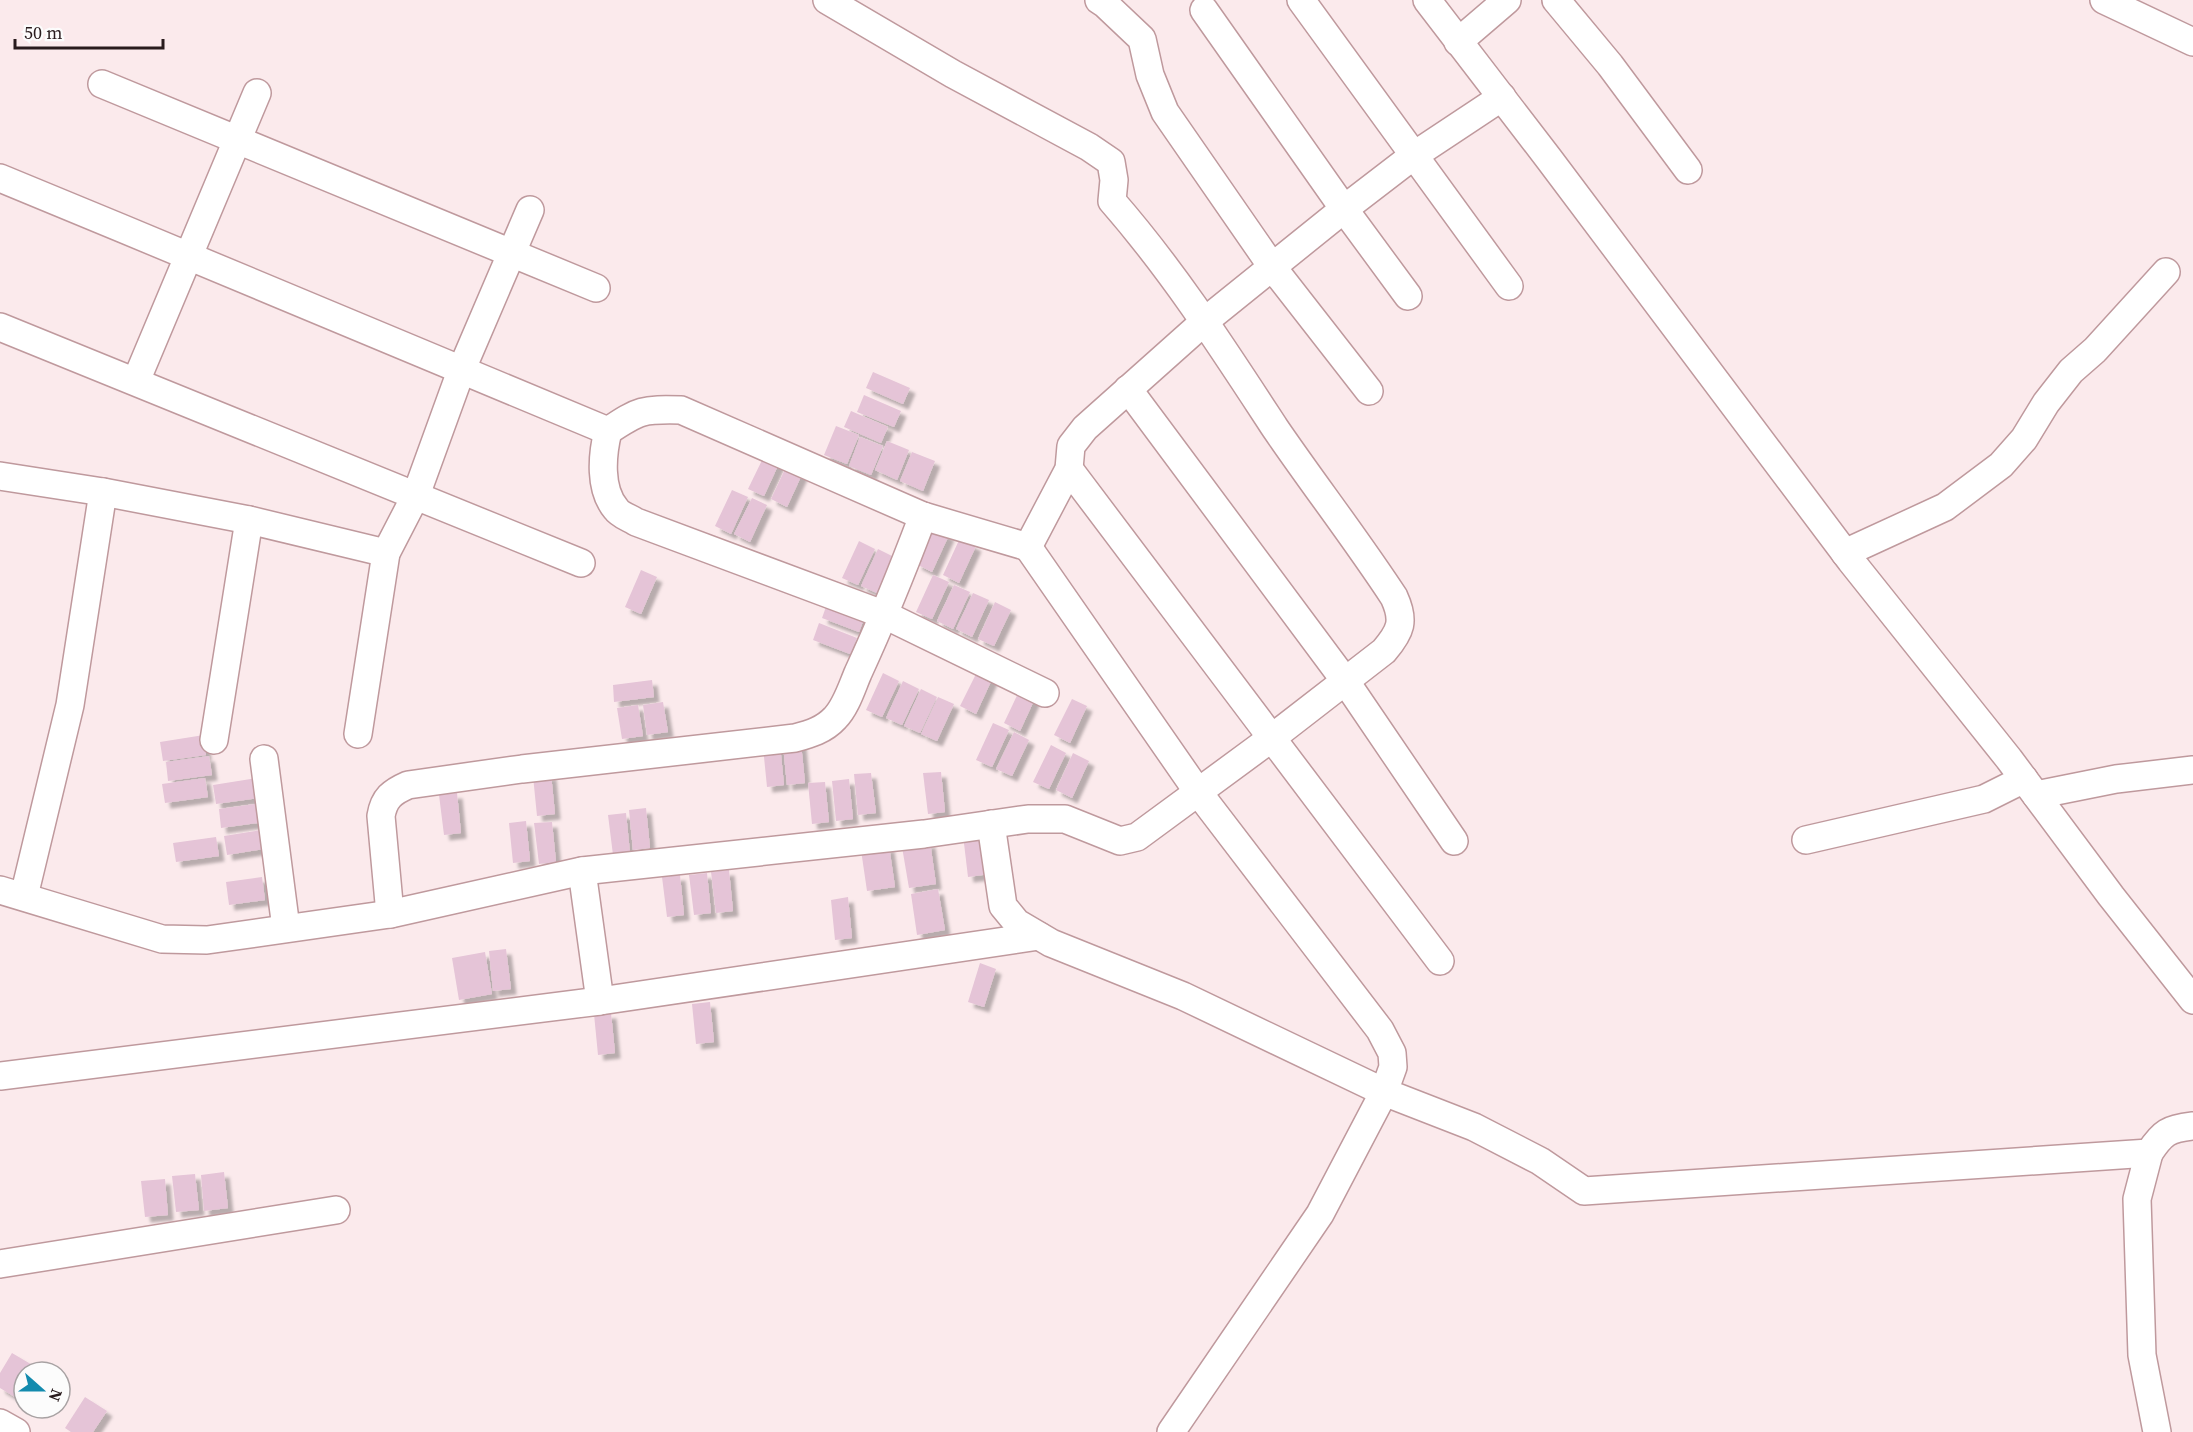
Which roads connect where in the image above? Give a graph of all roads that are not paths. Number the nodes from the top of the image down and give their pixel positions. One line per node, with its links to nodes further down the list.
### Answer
1 (827, 0): 27 (street)
2 (1098, 0): 22 (street)
3 (1301, 0): 15 (street)
4 (1427, 0): 9 (street)
5 (1508, 0): 9 (street)
6 (1556, 0): 16 (street)
7 (2104, 0): 10 (street)
8 (1204, 10): 18 (street)
9 (1458, 42): 13 (street)
10 (2193, 42)
11 (102, 84): 14 (street)
12 (257, 93): 14 (street)
13 (1502, 97): 15 (street); 42 (street)
14 (237, 139): 20 (street); 21 (street)
15 (1413, 156): 18 (street); 24 (street)
16 (1688, 170)
17 (0, 178): 21 (street)
18 (1344, 209): 22 (street); 26 (street)
19 (530, 210): 20 (street)
20 (512, 253): 25 (street); 29 (street)
21 (188, 255): 29 (street); 30 (street)
22 (1273, 268): 27 (street); 32 (street)
23 (2166, 272): 42 (street)
24 (1509, 286)
25 (596, 288)
26 (1408, 296)
27 (1205, 321): 31 (street); 45 (street)
28 (0, 327): 30 (street)
29 (461, 371): 33 (street); 37 (street)
30 (136, 381): 37 (street)
31 (1128, 389): 34 (street); 45 (street)
32 (1369, 392)
33 (608, 431): 38 (street); 44 (street)
34 (1070, 469): 40 (street); 48 (street)
35 (0, 476): 36 (street)
36 (103, 492): 39 (street); 58 (street)
37 (416, 495): 41 (street); 43 (street)
38 (923, 516): 40 (street); 44 (street)
39 (249, 520): 41 (street); 49 (street)
40 (1028, 547): 53 (street)
41 (386, 553): 47 (street)
42 (1845, 553): 52 (street)
43 (581, 563)
44 (885, 615): 46 (street); 59 (street)
45 (1346, 682): 48 (street); 56 (street)
46 (1045, 693)
47 (358, 734)
48 (1273, 737): 53 (street); 62 (street)
49 (214, 740)
50 (264, 759): 60 (street)
51 (2193, 770): 52 (street)
52 (2030, 787): 55 (street); 63 (street)
53 (1198, 792): 54 (street); 66 (street)
54 (991, 825): 57 (street); 61 (street)
55 (1806, 840)
56 (1454, 841)
57 (582, 871): 59 (street); 64 (street)
58 (12, 893): 60 (street)
59 (390, 914): 60 (street)
60 (286, 928)
61 (1039, 936): 64 (street); 66 (street)
62 (1440, 961)
63 (2193, 1000)
64 (600, 1002): 65 (street)
65 (0, 1076)
66 (1384, 1092): 68 (street); 73 (street)
67 (2193, 1126): 68 (street)
68 (2149, 1153): 74 (street)
69 (336, 1210): 70 (street)
70 (0, 1264)
71 (0, 1423): 72 (street)
72 (16, 1432)
73 (1171, 1432)
74 (2157, 1432)

